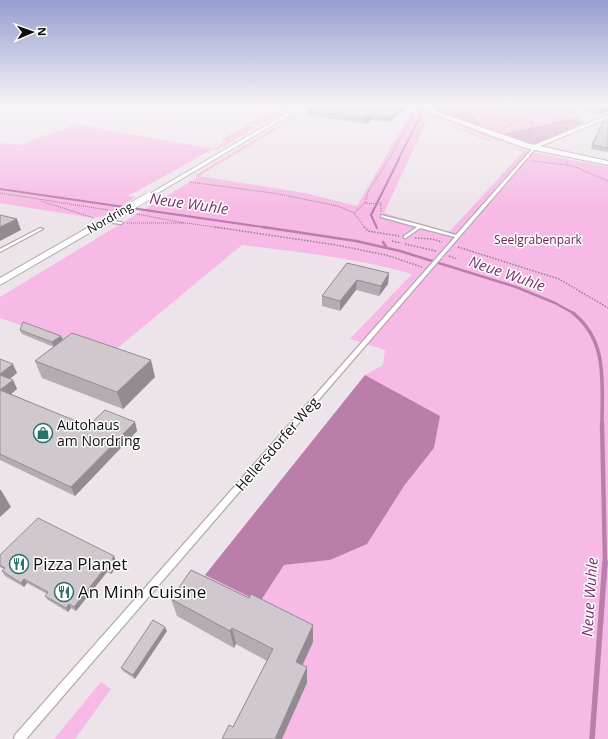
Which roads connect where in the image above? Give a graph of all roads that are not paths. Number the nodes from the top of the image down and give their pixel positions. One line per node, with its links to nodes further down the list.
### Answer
1 (244, 140): 7 (street, Nordring, bridge)
2 (513, 140): 4 (street)
3 (550, 140): 4 (street)
4 (535, 147): 5 (street); 12 (lane, Hellersdorfer Weg)
5 (608, 163)
6 (382, 216): 9 (lane)
7 (110, 217): 8 (lane); 14 (street, Nordring)
8 (121, 223)
9 (420, 226): 11 (lane); 12 (lane)
10 (41, 229): 13 (lane)
11 (405, 237)
12 (458, 237): 15 (lane, Hellersdorfer Weg)
13 (0, 251)
14 (0, 282)
15 (19, 739)

